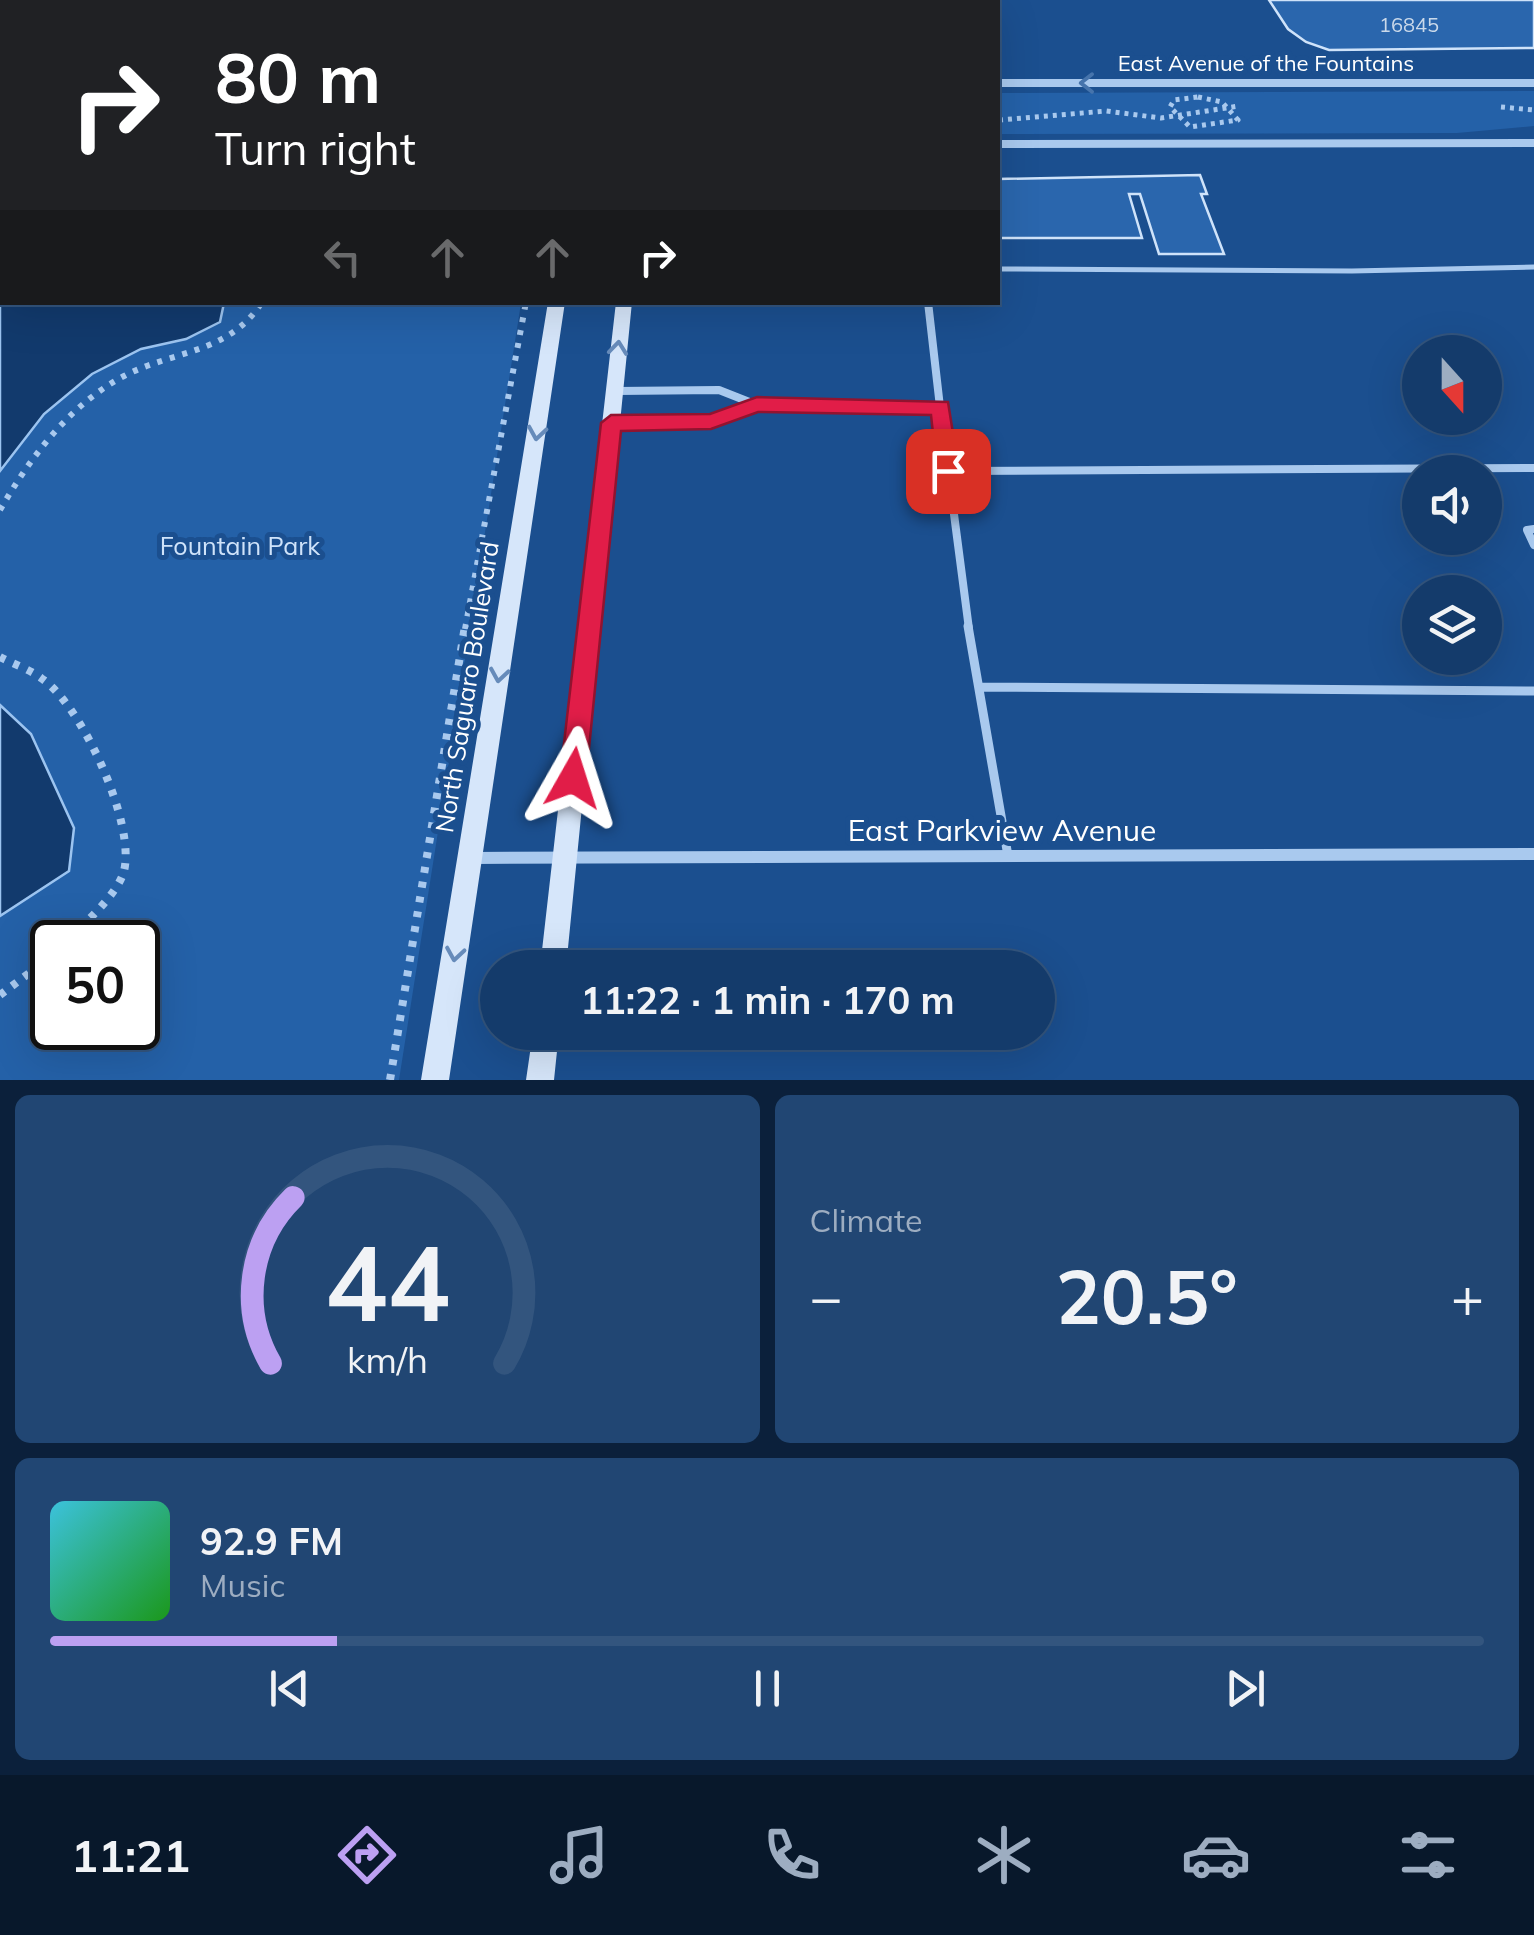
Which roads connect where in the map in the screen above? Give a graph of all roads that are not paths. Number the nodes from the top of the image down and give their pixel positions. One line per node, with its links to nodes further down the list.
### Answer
1 (1534, 82): 2 (street, East Avenue of the Fountains, one-way to 2)
2 (1000, 83)
3 (1534, 143): 4 (street)
4 (1000, 144)
5 (1534, 267): 6 (lane)
6 (1000, 269)
7 (557, 305): 23 (main road, North Saguaro Boulevard, one-way to 23)
8 (624, 305): 10 (main road, one-way to 8)
9 (928, 305): 12 (lane)
10 (614, 391): 11 (lane); 13 (main road)
11 (757, 405): 12 (lane); 13 (lane)
12 (940, 407): 15 (lane)
13 (611, 423): 22 (main road)
14 (1534, 468): 15 (lane)
15 (948, 471): 18 (lane)
16 (1534, 530): 17 (lane)
17 (1534, 545)
18 (979, 687): 19 (lane); 21 (lane)
19 (1534, 691)
20 (1534, 854): 21 (street, East Parkview Avenue)
21 (1008, 856): 22 (street, East Parkview Avenue)
22 (565, 857): 23 (street, East Parkview Avenue); 24 (main road)
23 (470, 858): 26 (main road, North Saguaro Boulevard, one-way to 26)
24 (555, 950)
25 (544, 1050): 27 (main road)
26 (435, 1080)
27 (540, 1080)

